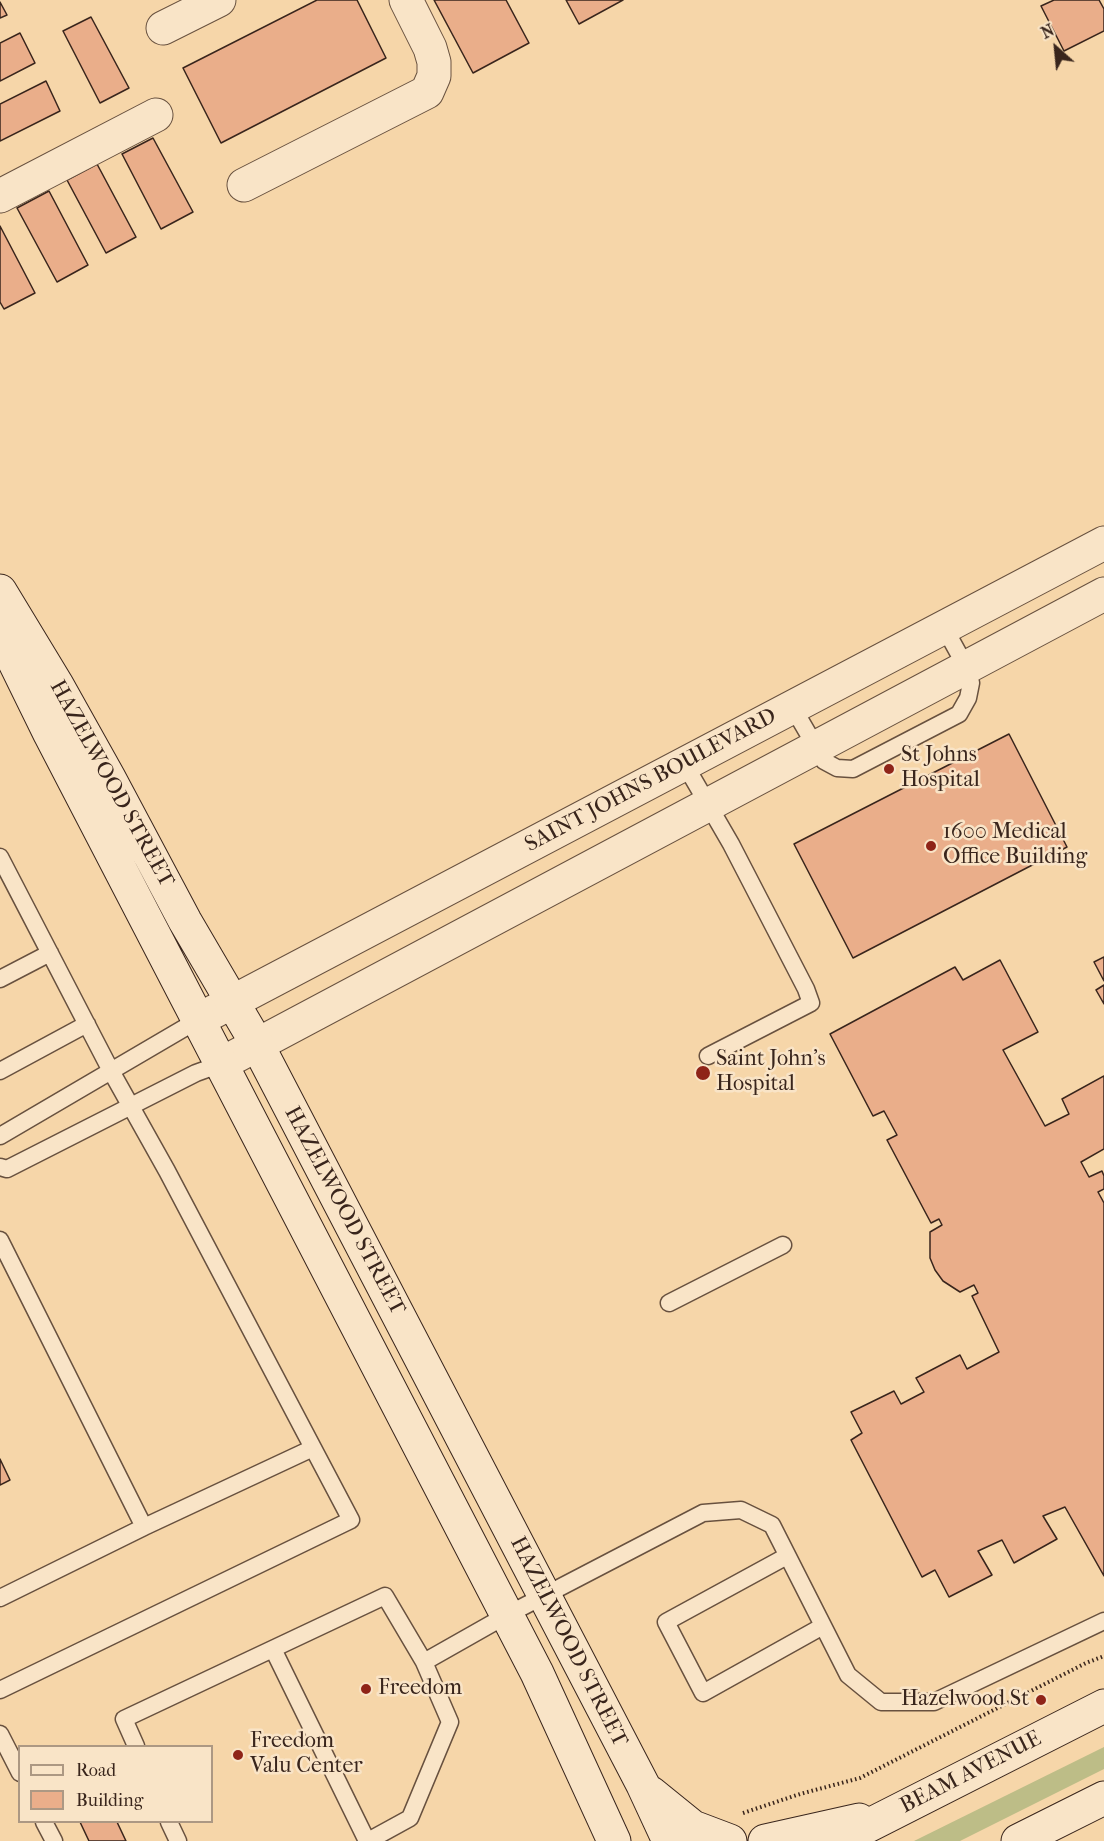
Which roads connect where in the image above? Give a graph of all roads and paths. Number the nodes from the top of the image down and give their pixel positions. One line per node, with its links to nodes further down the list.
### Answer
1 (219, 0): 3 (street)
2 (406, 0): 5 (street)
3 (163, 28)
4 (156, 114): 6 (street)
5 (244, 185)
6 (0, 196)
7 (1104, 543): 10 (street, SAINT JOHNS BOULEVARD)
8 (0, 591): 21 (street, HAZELWOOD STREET)
9 (1104, 594): 12 (street)
10 (944, 627): 12 (lane); 13 (street, SAINT JOHNS BOULEVARD)
11 (0, 632): 22 (street, HAZELWOOD STREET)
12 (966, 667): 14 (street)
13 (792, 706): 14 (lane); 15 (street, SAINT JOHNS BOULEVARD)
14 (815, 747): 16 (street)
15 (684, 763): 16 (lane); 21 (street, SAINT JOHNS BOULEVARD)
16 (707, 805): 24 (street); 25 (lane)
17 (0, 857): 18 (lane)
18 (6, 882): 19 (lane)
19 (50, 953): 20 (lane); 23 (lane)
20 (0, 979)
21 (233, 1000): 22 (street, SAINT JOHNS BOULEVARD); 24 (street, HAZELWOOD STREET)
22 (198, 1020): 26 (street, HAZELWOOD STREET); 28 (lane)
23 (87, 1024): 27 (lane); 28 (lane)
24 (257, 1044): 26 (street); 38 (street, HAZELWOOD STREET)
25 (708, 1056)
26 (221, 1064): 29 (lane); 40 (street, HAZELWOOD STREET)
27 (0, 1071)
28 (111, 1071): 29 (lane); 30 (lane)
29 (131, 1107): 31 (lane); 35 (lane)
30 (0, 1136)
31 (0, 1167)
32 (0, 1240): 36 (lane)
33 (783, 1245): 34 (lane)
34 (669, 1303)
35 (314, 1448): 36 (lane); 46 (lane)
36 (144, 1527): 39 (lane)
37 (788, 1556): 38 (lane); 42 (lane); 42 (lane)
38 (544, 1596): 40 (lane); 51 (street, HAZELWOOD STREET)
39 (0, 1598)
40 (507, 1615): 45 (lane); 60 (street, HAZELWOOD STREET)
41 (1104, 1622): 42 (lane)
42 (823, 1626)
43 (273, 1649): 45 (lane); 49 (lane); 59 (lane)
44 (1104, 1656): 56 (path)
45 (424, 1662): 59 (lane)
46 (0, 1690)
47 (1104, 1706): 53 (street, BEAM AVENUE)
48 (0, 1734): 50 (lane)
49 (136, 1745)
50 (18, 1769)
51 (643, 1785): 56 (street); 61 (street, HAZELWOOD STREET)
52 (1104, 1798): 64 (street)
53 (896, 1810): 62 (street); 63 (street, BEAM AVENUE)
54 (45, 1823): 57 (lane)
55 (170, 1823): 58 (lane)
56 (732, 1829)
57 (54, 1841)
58 (178, 1841)
59 (368, 1841)
60 (614, 1841)
61 (669, 1841)
62 (765, 1841)
63 (838, 1841)
64 (1018, 1841)

